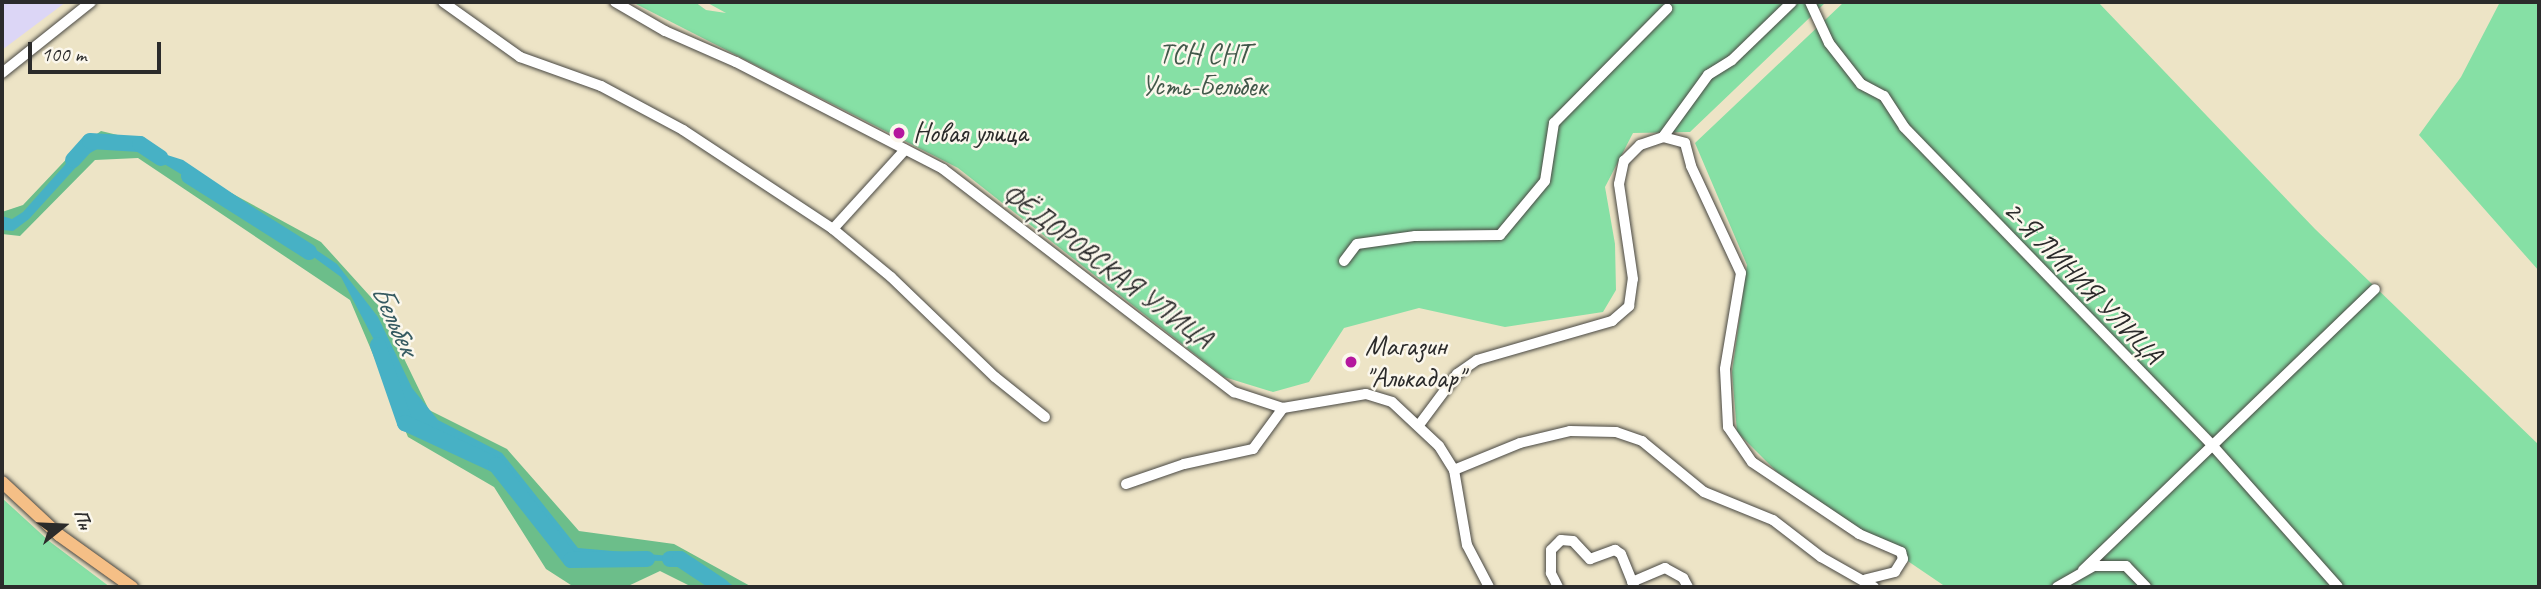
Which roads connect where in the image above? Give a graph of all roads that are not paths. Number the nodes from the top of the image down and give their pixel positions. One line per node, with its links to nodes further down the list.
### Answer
1 (92, 2): 7 (street)
2 (443, 2): 10 (street)
3 (615, 2): 9 (street, ФЁДОРОВСКАЯ УЛИЦА)
4 (1792, 2): 8 (street)
5 (1810, 2): 16 (street, 2-Я ЛИНИЯ УЛИЦА)
6 (1667, 9): 11 (street)
7 (2, 73)
8 (1663, 137): 15 (street); 21 (street)
9 (905, 150): 10 (street); 13 (street, ФЁДОРОВСКАЯ УЛИЦА)
10 (833, 229): 14 (street)
11 (1344, 261)
12 (2375, 289): 16 (street)
13 (1283, 408): 15 (street, ФЁДОРОВСКАЯ УЛИЦА); 19 (street)
14 (1045, 417)
15 (1419, 425): 17 (street, ФЁДОРОВСКАЯ УЛИЦА)
16 (2213, 446): 20 (street); 29 (street, 2-Я ЛИНИЯ УЛИЦА)
17 (1454, 470): 21 (street); 24 (street, ФЁДОРОВСКАЯ УЛИЦА)
18 (2, 482): 23 (main road)
19 (1126, 484)
20 (2082, 570): 27 (street); 28 (street)
21 (1870, 583)
22 (1633, 585): 25 (street); 26 (street)
23 (132, 587)
24 (1489, 587)
25 (1558, 587)
26 (1688, 587)
27 (2057, 587)
28 (2146, 587)
29 (2337, 587)

